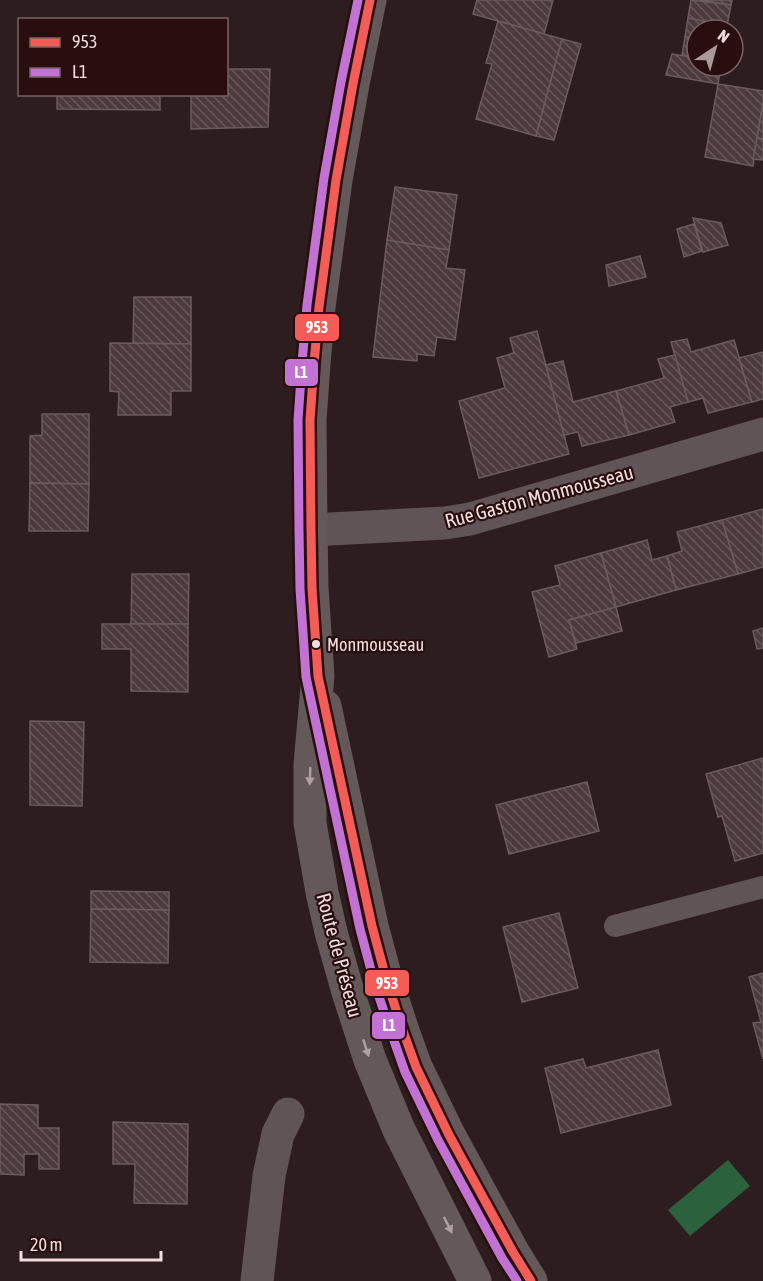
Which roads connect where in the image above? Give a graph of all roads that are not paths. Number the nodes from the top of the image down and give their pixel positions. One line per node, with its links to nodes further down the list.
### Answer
1 (370, 0): 3 (main road, Route de Préseau)
2 (763, 434): 3 (street, Rue Gaston Monmousseau)
3 (311, 530): 4 (main road, Route de Préseau)
4 (318, 676): 9 (main road, Route de Préseau, one-way to 9); 10 (main road, Route de Préseau)
5 (763, 887): 6 (lane)
6 (615, 926)
7 (288, 1114): 8 (street)
8 (257, 1281)
9 (476, 1281)
10 (531, 1281)

